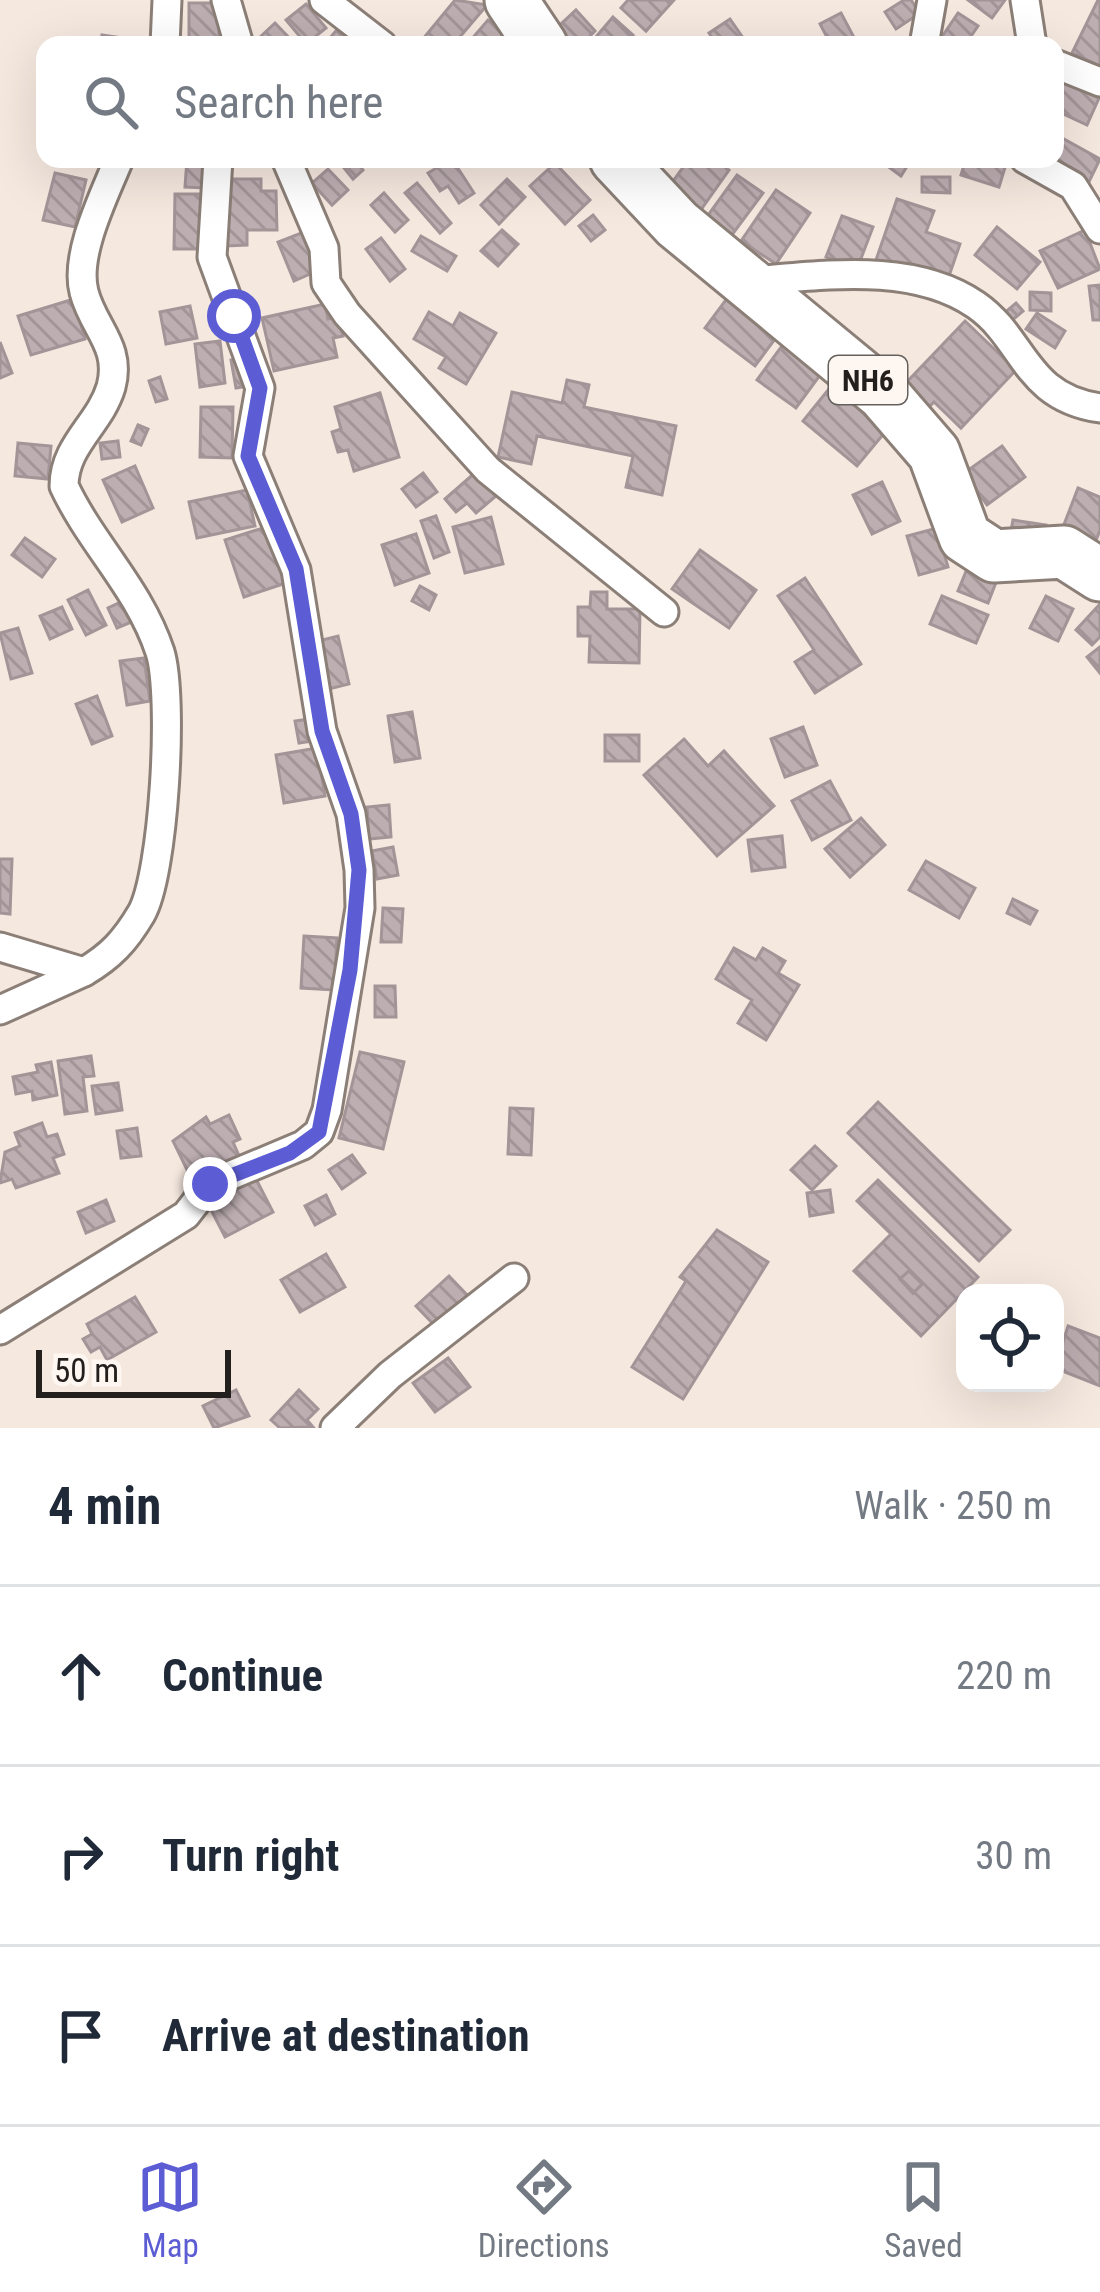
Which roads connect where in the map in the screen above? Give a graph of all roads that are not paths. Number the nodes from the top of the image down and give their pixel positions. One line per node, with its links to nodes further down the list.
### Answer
1 (167, 0): 7 (street)
2 (226, 0): 8 (street)
3 (323, 0): 9 (street)
4 (511, 0): 10 (highway)
5 (932, 0): 11 (street)
6 (1025, 0): 12 (street)
7 (165, 36)
8 (236, 36)
9 (370, 36)
10 (535, 36)
11 (926, 36)
12 (1031, 36)
13 (1064, 68): 14 (street)
14 (1100, 82)
15 (116, 168): 26 (street)
16 (217, 168): 29 (street)
17 (290, 168): 24 (street)
18 (618, 168): 21 (highway, NH6)
19 (1040, 168): 20 (street)
20 (1100, 229)
21 (746, 281): 22 (street); 23 (highway, NH6)
22 (1100, 408)
23 (1100, 575)
24 (664, 612)
25 (0, 947): 26 (street)
26 (84, 972): 27 (street)
27 (0, 1010)
28 (514, 1279): 30 (street)
29 (0, 1330)
30 (335, 1428)

